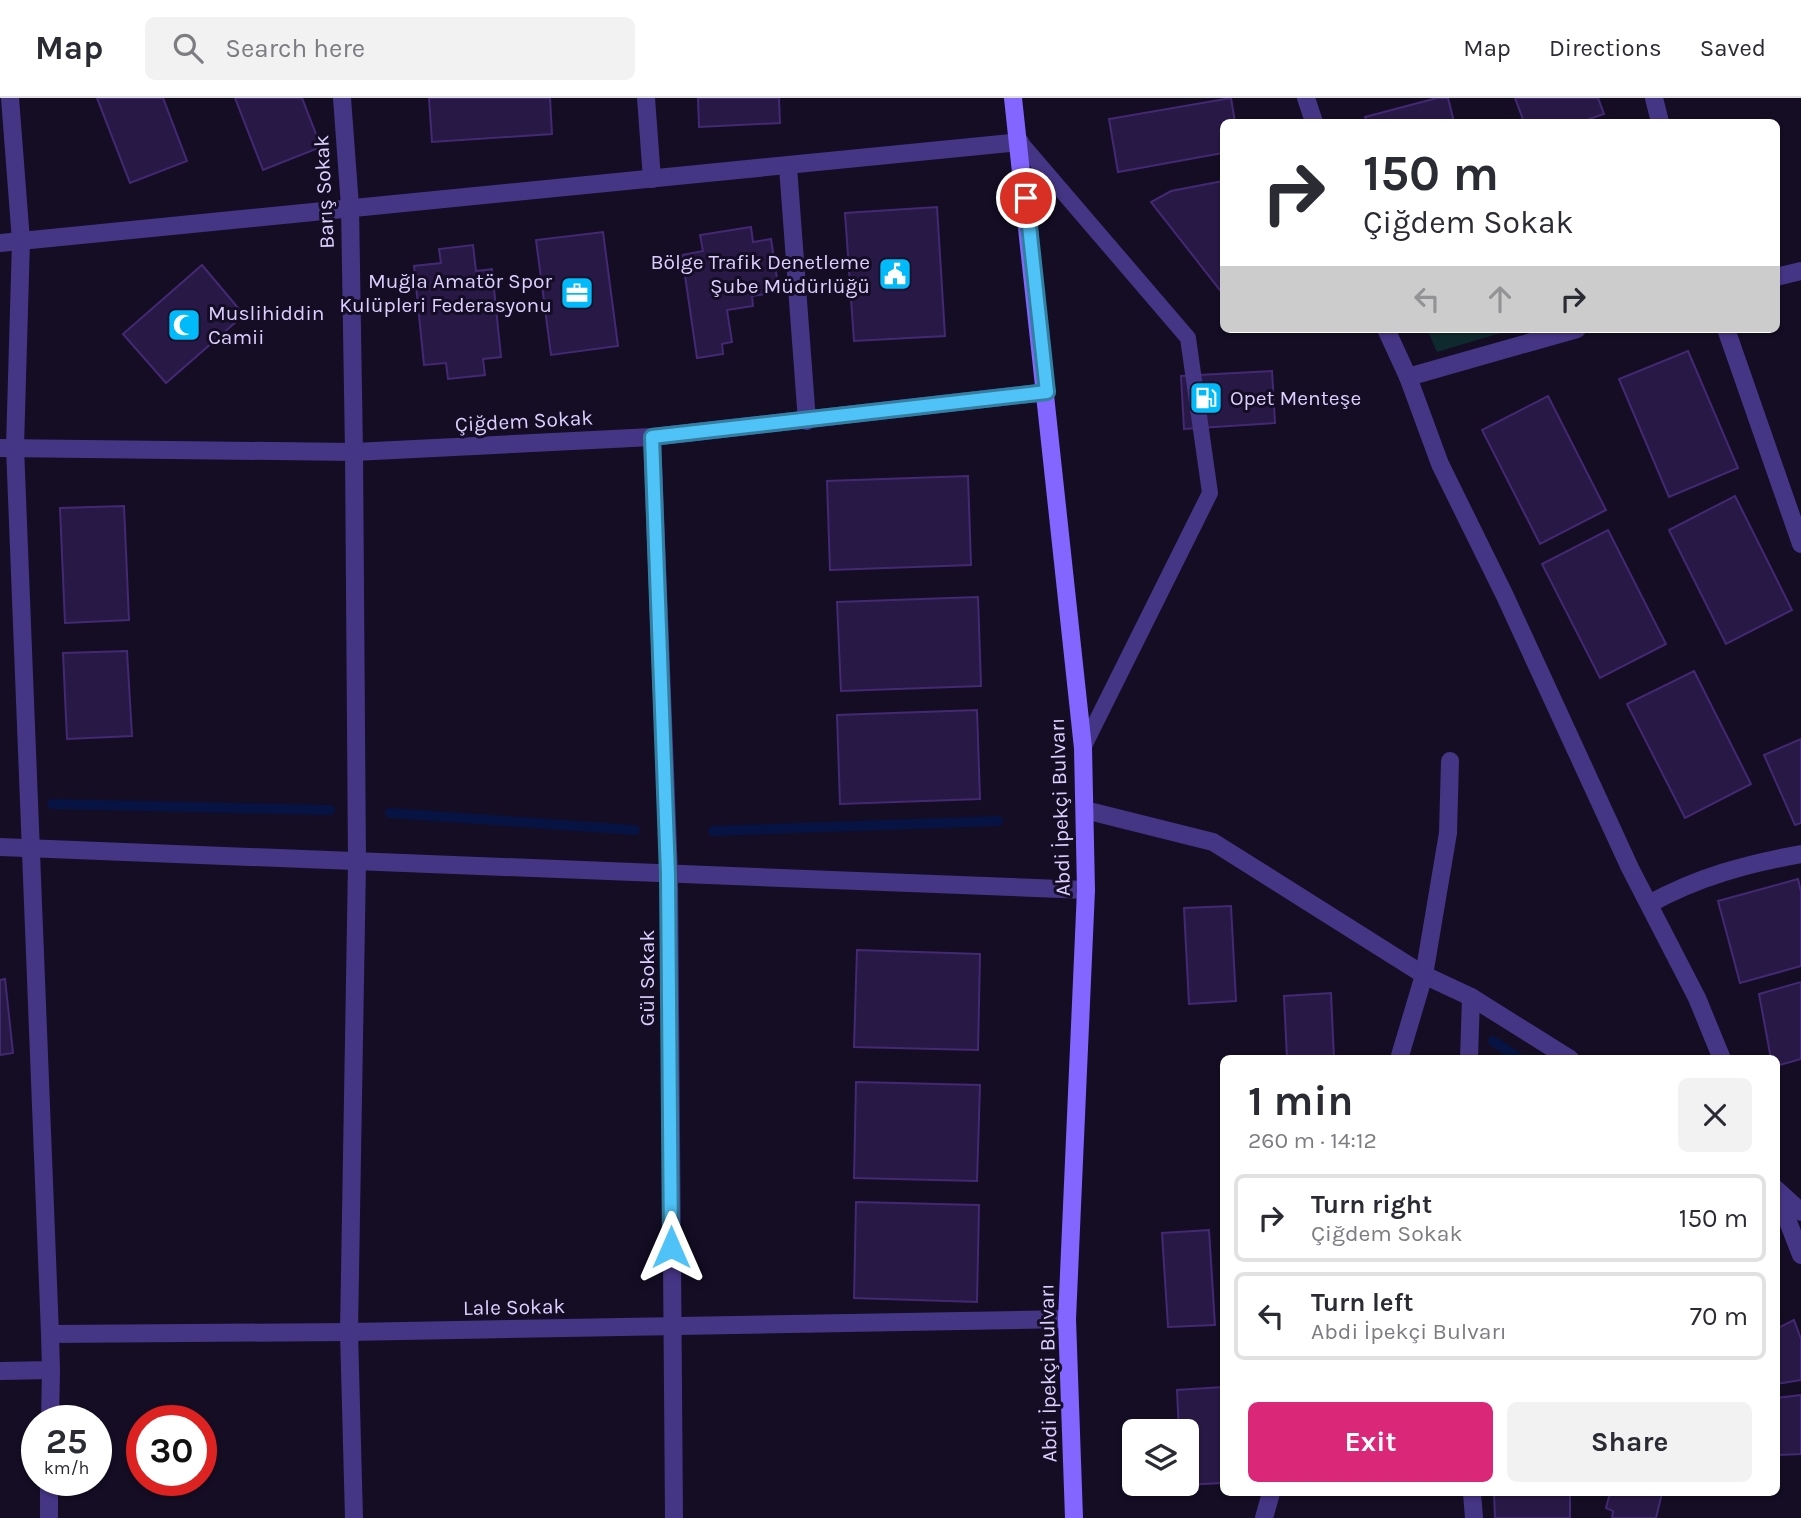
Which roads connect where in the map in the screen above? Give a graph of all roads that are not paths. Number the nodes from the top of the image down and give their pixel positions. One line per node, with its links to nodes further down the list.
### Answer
1 (10, 98): 13 (street)
2 (342, 98): 12 (street, Barış Sokak)
3 (646, 98): 11 (street)
4 (1013, 98): 9 (main road, Abdi İpekçi Bulvarı)
5 (1306, 98): 7 (street)
6 (1654, 98): 8 (street)
7 (1313, 119)
8 (1659, 119)
9 (1020, 142): 10 (street); 21 (main road, Abdi İpekçi Bulvarı); 27 (lane)
10 (788, 167): 11 (street); 22 (street)
11 (652, 179): 12 (street)
12 (350, 206): 13 (street); 25 (street, Barış Sokak)
13 (21, 241): 14 (street); 24 (street)
14 (0, 243)
15 (1801, 271): 16 (street)
16 (1780, 276)
17 (1388, 333): 20 (street)
18 (1563, 333): 20 (street)
19 (1728, 333): 26 (street)
20 (1408, 377): 36 (street)
21 (1047, 392): 22 (street, Çiğdem Sokak); 27 (main road, Abdi İpekçi Bulvarı)
22 (807, 421): 23 (street, Çiğdem Sokak)
23 (652, 437): 25 (street, Çiğdem Sokak); 34 (street, Gül Sokak)
24 (8, 448): 25 (street, Çiğdem Sokak); 31 (street)
25 (354, 452): 33 (street, Barış Sokak)
26 (1801, 544)
27 (1083, 748): 29 (main road, Abdi İpekçi Bulvarı)
28 (1450, 761): 37 (street)
29 (1085, 810): 35 (main road, Abdi İpekçi Bulvarı); 37 (street)
30 (0, 847): 31 (street)
31 (31, 849): 33 (street); 50 (street)
32 (1801, 854): 36 (street)
33 (357, 863): 34 (street); 49 (street, Barış Sokak)
34 (668, 874): 35 (street); 48 (street, Gül Sokak)
35 (1086, 890): 47 (main road, Abdi İpekçi Bulvarı)
36 (1649, 904): 42 (street)
37 (1424, 975): 38 (street); 39 (street)
38 (1471, 997): 40 (street); 41 (street)
39 (1400, 1055)
40 (1469, 1055)
41 (1564, 1055)
42 (1720, 1055)
43 (1780, 1194): 45 (street)
44 (1780, 1200): 46 (street)
45 (1801, 1212)
46 (1801, 1255)
47 (1067, 1319): 48 (street, Lale Sokak); 60 (main road, Abdi İpekçi Bulvarı)
48 (672, 1327): 49 (street, Lale Sokak); 59 (street, Gül Sokak)
49 (349, 1332): 50 (street, Lale Sokak); 58 (street, Barış Sokak)
50 (50, 1334): 51 (street)
51 (51, 1370): 52 (street); 53 (street)
52 (0, 1371)
53 (50, 1405)
54 (50, 1496): 57 (street)
55 (1270, 1496): 61 (street)
56 (1472, 1496): 62 (street)
57 (49, 1518)
58 (354, 1518)
59 (674, 1518)
60 (1074, 1518)
61 (1264, 1518)
62 (1474, 1518)

